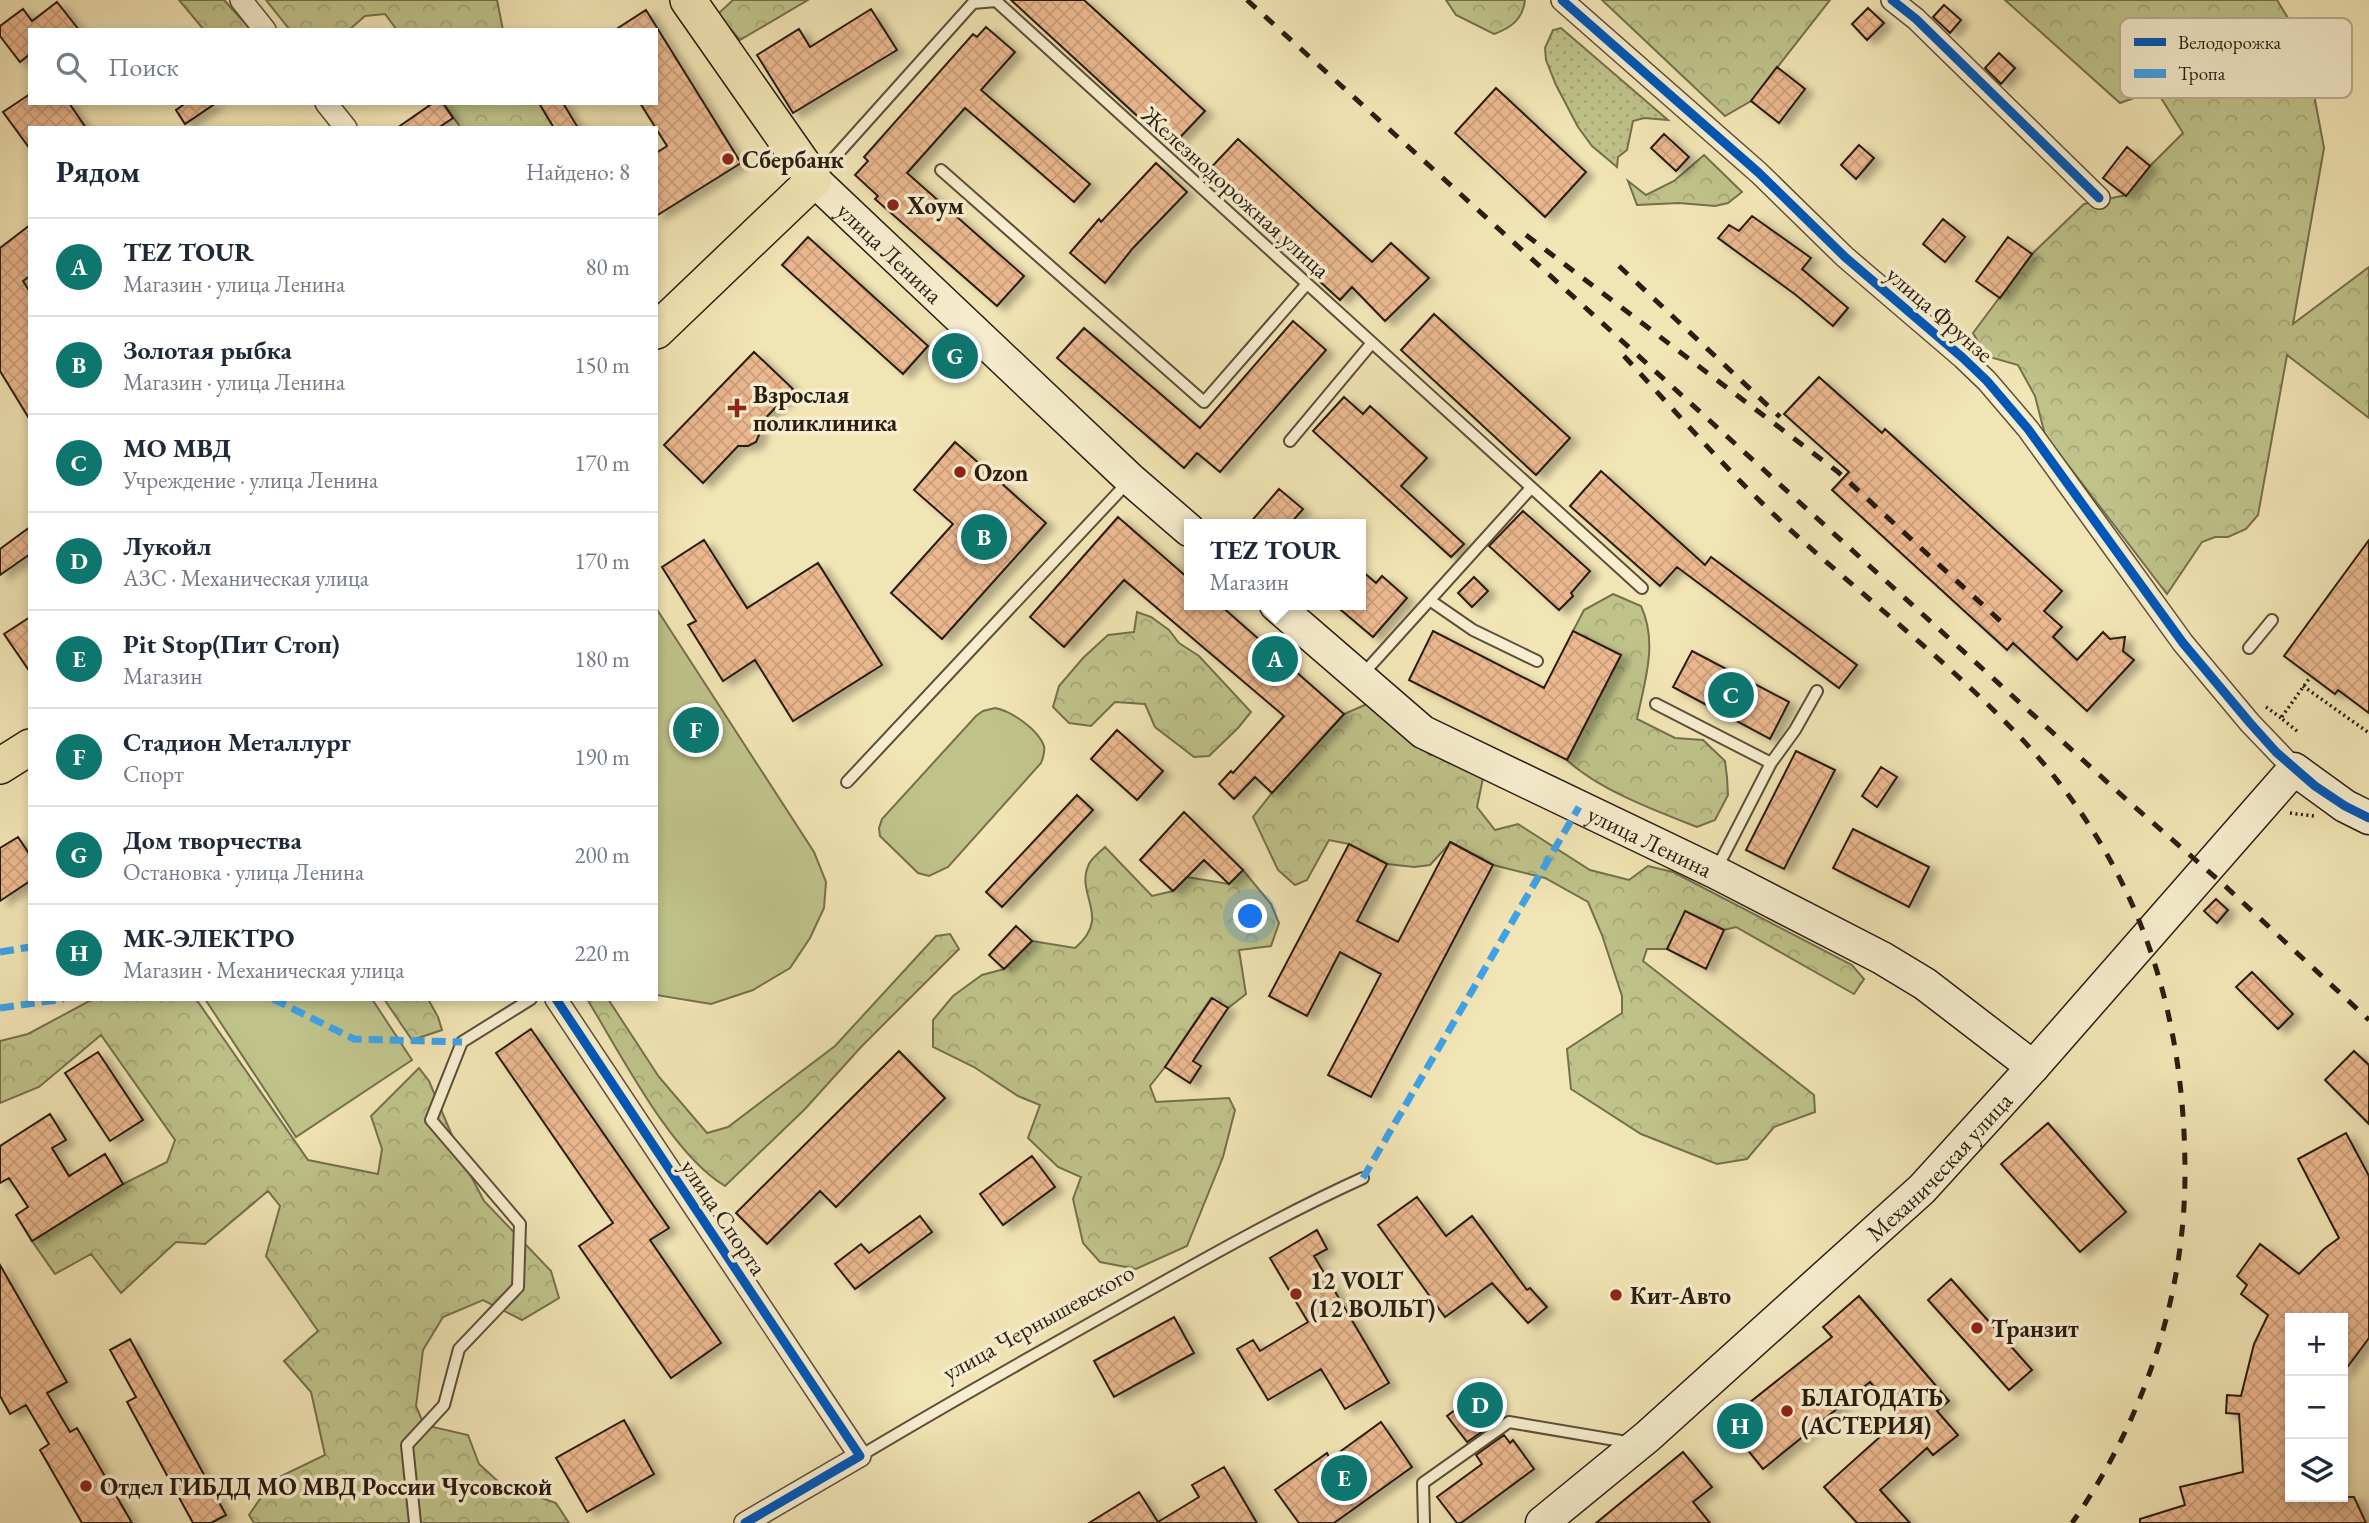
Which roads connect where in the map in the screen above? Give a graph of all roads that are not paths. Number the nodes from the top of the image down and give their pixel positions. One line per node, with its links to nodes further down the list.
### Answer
1 (241, 0): 5 (street)
2 (688, 0): 9 (main road, улица Ленина)
3 (1562, 0): 30 (street, улица Фрунзе)
4 (1892, 0): 10 (street)
5 (263, 28)
6 (328, 105): 7 (street)
7 (344, 126)
8 (941, 170): 11 (lane)
9 (814, 180): 11 (lane, Железнодорожная улица); 12 (main road); 15 (main road, улица Ленина)
10 (2099, 198)
11 (1306, 285): 13 (lane, Железнодорожная улица)
12 (658, 329)
13 (1371, 344): 14 (lane); 16 (lane, Железнодорожная улица)
14 (1290, 441)
15 (1130, 479): 17 (main road, улица Ленина); 31 (lane)
16 (1531, 488): 18 (lane, Железнодорожная улица); 19 (lane)
17 (1184, 526)
18 (1642, 588)
19 (1431, 601): 23 (lane); 24 (lane)
20 (1282, 610): 24 (main road, улица Ленина)
21 (2272, 620): 22 (lane)
22 (2249, 648)
23 (1537, 661)
24 (1360, 677): 33 (main road, улица Ленина)
25 (1817, 691): 28 (lane)
26 (1657, 704): 28 (lane)
27 (28, 748): 29 (main road)
28 (1771, 764): 33 (lane)
29 (0, 766)
30 (2294, 769): 32 (main road); 36 (main road, Механическая улица)
31 (847, 782)
32 (2369, 818)
33 (1714, 872): 36 (main road, улица Ленина)
34 (528, 1001): 40 (lane)
35 (557, 1001): 39 (street, улица Спорта)
36 (2033, 1067): 38 (main road, Механическая улица)
37 (1363, 1178): 39 (lane, улица Чернышевского)
38 (1639, 1444): 42 (lane); 43 (main road, Механическая улица)
39 (860, 1456): 41 (street, улица Чернышевского)
40 (415, 1523)
41 (745, 1523)
42 (1424, 1523)
43 (1542, 1523)

